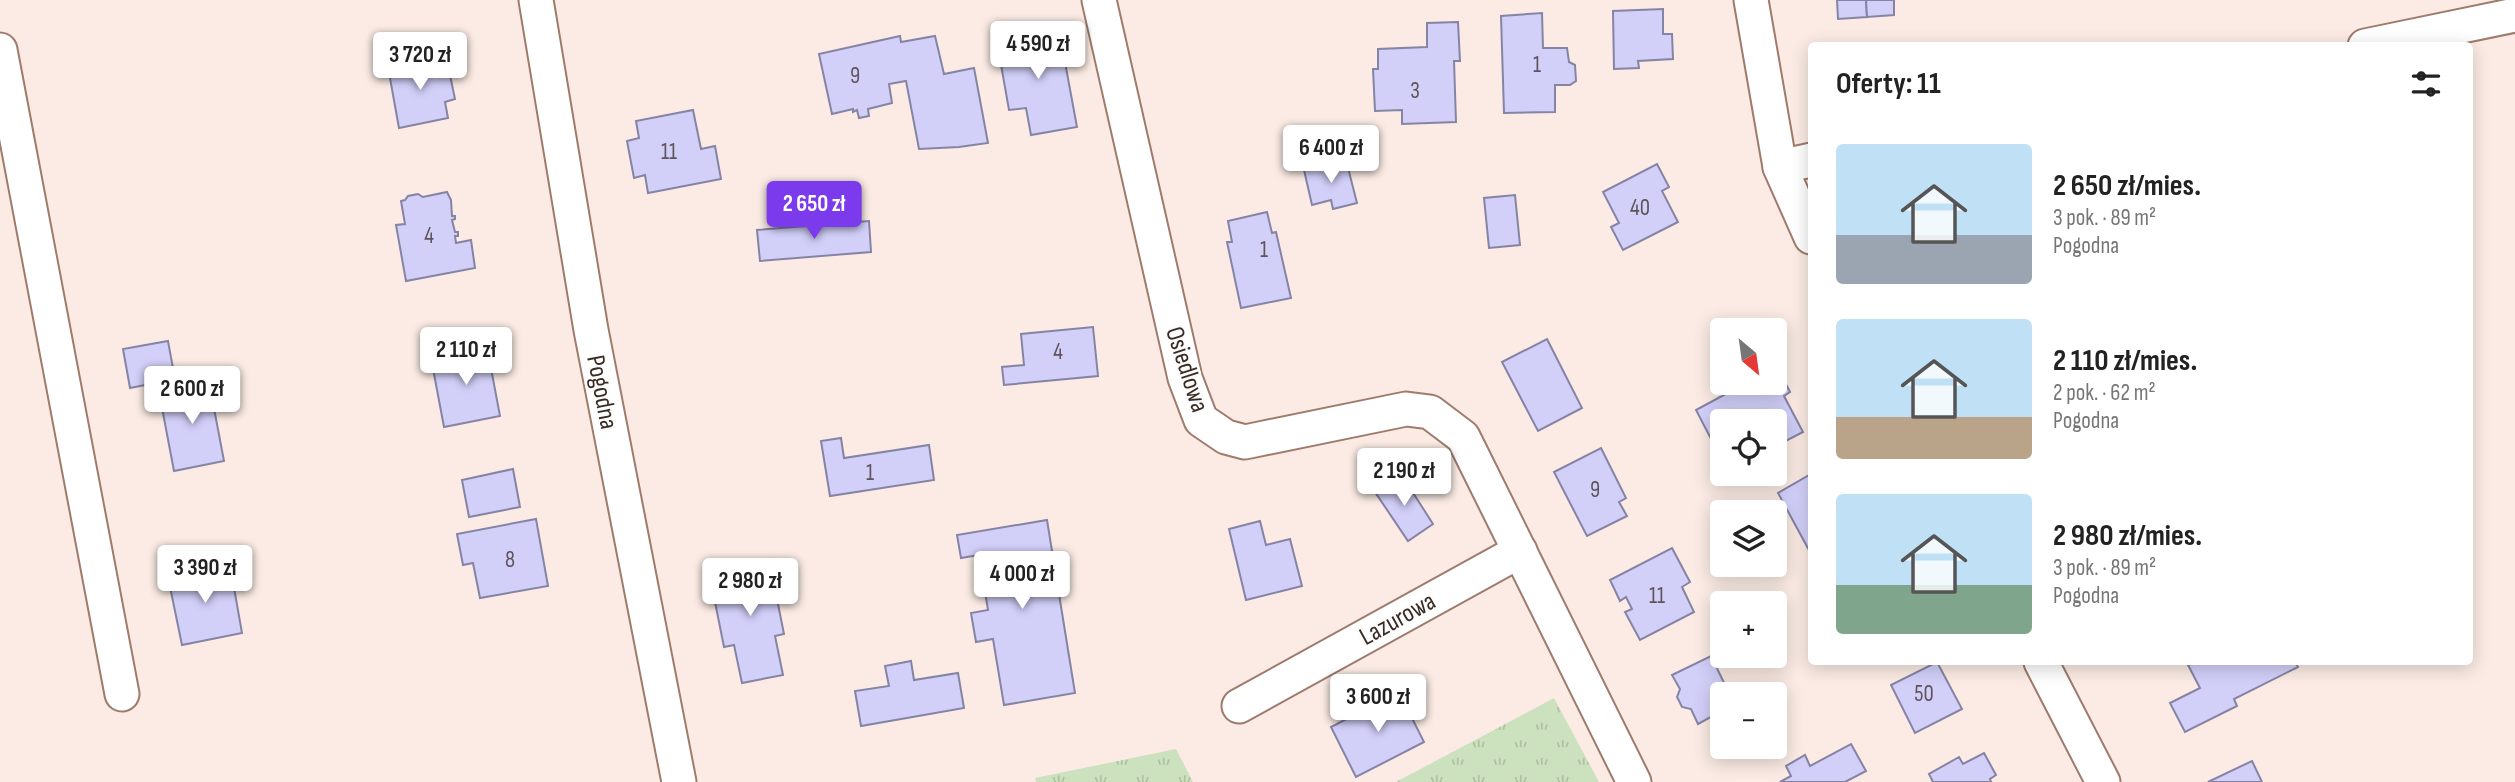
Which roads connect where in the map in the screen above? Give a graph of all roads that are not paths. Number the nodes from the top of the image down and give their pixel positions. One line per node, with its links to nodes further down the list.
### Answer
1 (536, 0): 13 (street, Pogodna)
2 (1099, 0): 9 (street, Osiedlowa)
3 (1751, 0): 7 (street)
4 (2515, 15): 5 (street)
5 (2384, 42)
6 (0, 50): 11 (street)
7 (1795, 164): 8 (street)
8 (1808, 223)
9 (1520, 551): 12 (street, Lazurowa); 14 (street, Osiedlowa)
10 (2043, 665): 15 (street)
11 (122, 694)
12 (1239, 706)
13 (680, 782)
14 (1634, 782)
15 (2103, 782)

